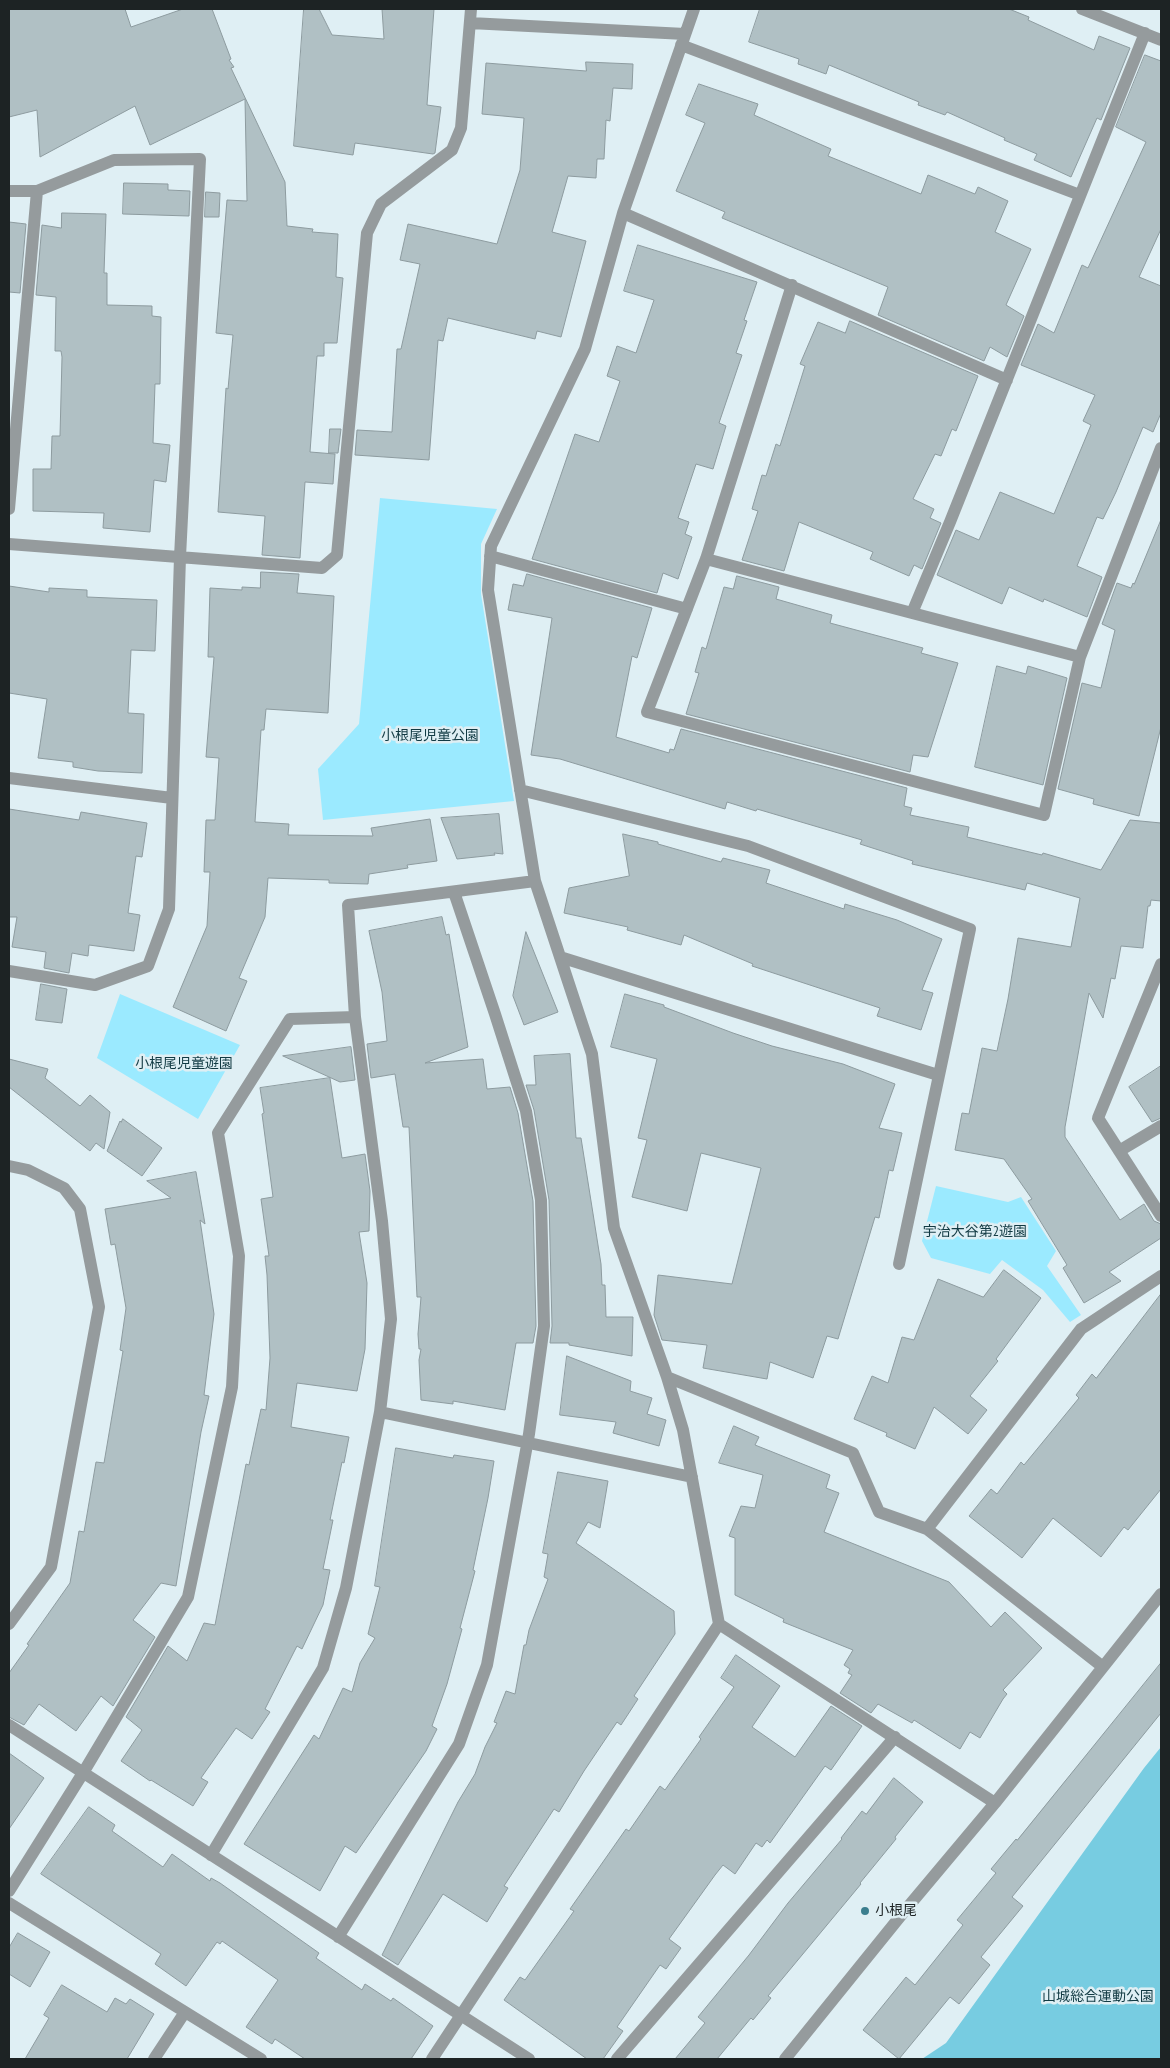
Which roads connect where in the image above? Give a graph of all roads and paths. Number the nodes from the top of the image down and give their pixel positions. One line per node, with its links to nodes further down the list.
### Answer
1 (471, 9): 4 (street)
2 (694, 9): 6 (street)
3 (1082, 9): 5 (street)
4 (470, 23): 6 (street); 18 (street)
5 (1145, 33): 7 (street); 10 (street)
6 (683, 40): 10 (street); 11 (street)
7 (1161, 40)
8 (9, 191): 9 (street)
9 (37, 191): 15 (street); 18 (street)
10 (1080, 195): 13 (street)
11 (623, 213): 12 (street); 17 (street)
12 (792, 285): 13 (street); 19 (street)
13 (1007, 380): 21 (street)
14 (1161, 448): 22 (street)
15 (9, 509)
16 (9, 544): 18 (street)
17 (490, 556): 20 (street); 24 (street)
18 (180, 557): 25 (street)
19 (706, 559): 20 (street); 21 (street)
20 (687, 609): 22 (street)
21 (912, 613): 22 (street)
22 (1080, 657)
23 (9, 778): 25 (street)
24 (520, 790): 26 (street); 32 (street)
25 (172, 798): 30 (street)
26 (535, 881): 27 (street); 28 (street)
27 (454, 892): 31 (street); 41 (street)
28 (560, 957): 32 (street); 39 (street)
29 (1161, 964): 34 (street)
30 (9, 971)
31 (355, 1017): 40 (street); 50 (street)
32 (938, 1075): 37 (street)
33 (1161, 1126): 34 (street)
34 (1120, 1151): 36 (street)
35 (9, 1166): 45 (street)
36 (1161, 1216)
37 (899, 1264)
38 (1161, 1276): 43 (street)
39 (667, 1377): 42 (street); 43 (street)
40 (380, 1412): 41 (street); 52 (street)
41 (527, 1443): 42 (street); 55 (street)
42 (692, 1477): 46 (street)
43 (927, 1529): 47 (street)
44 (1161, 1594): 47 (street)
45 (9, 1624)
46 (719, 1624): 49 (street); 57 (street)
47 (1103, 1667): 51 (street)
48 (9, 1725): 50 (street)
49 (895, 1737): 51 (street); 62 (street)
50 (83, 1773): 52 (street); 53 (street)
51 (995, 1803): 63 (street)
52 (211, 1855): 55 (street)
53 (9, 1891)
54 (9, 1902): 56 (street)
55 (338, 1937): 57 (street)
56 (185, 2012): 58 (street); 59 (street)
57 (462, 2016): 60 (street); 61 (street)
58 (154, 2059)
59 (261, 2059)
60 (432, 2059)
61 (529, 2059)
62 (617, 2059)
63 (785, 2059)

